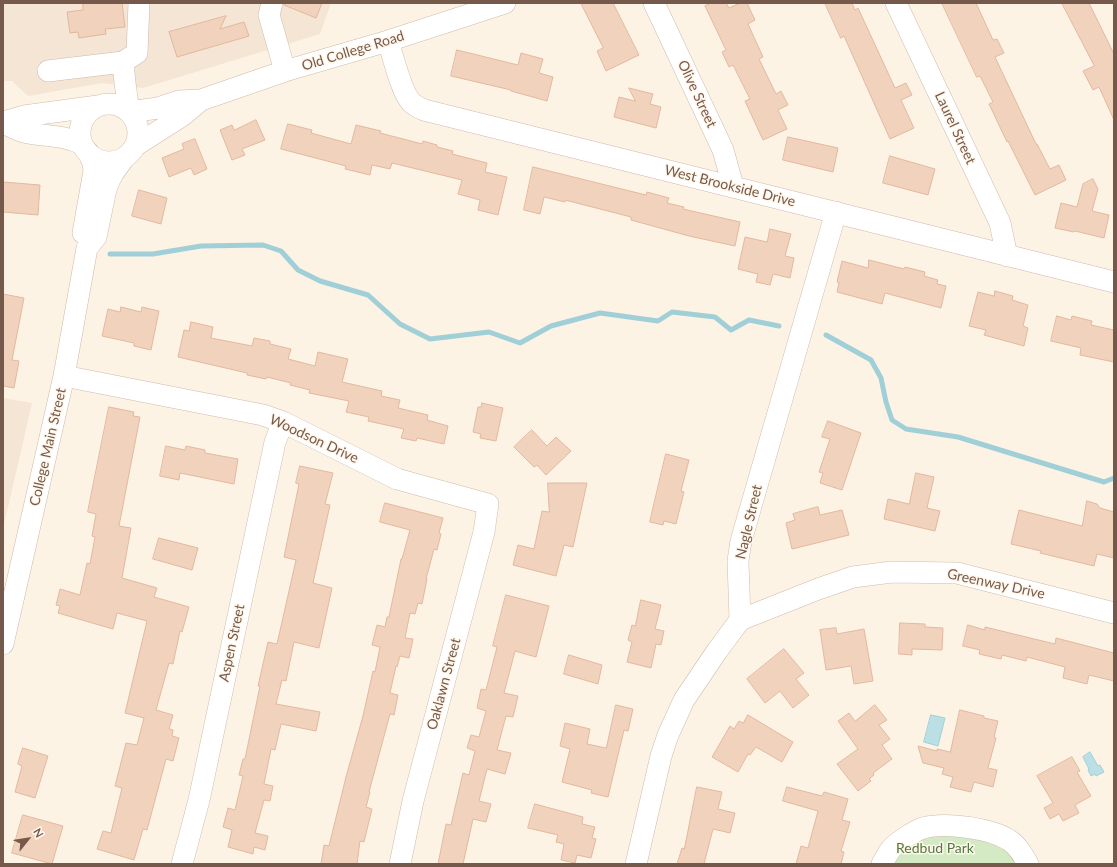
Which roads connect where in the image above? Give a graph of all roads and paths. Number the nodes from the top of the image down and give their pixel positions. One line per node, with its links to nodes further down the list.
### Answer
1 (139, 3): 7 (street)
2 (272, 3): 9 (street)
3 (505, 3): 6 (street, Old College Road)
4 (654, 3): 16 (street, Olive Street)
5 (896, 3): 19 (street, Laurel Street)
6 (388, 40): 9 (street, Old College Road); 16 (street, West Brookside Drive)
7 (117, 63): 8 (street); 11 (street); 12 (street)
8 (48, 71)
9 (285, 71): 10 (street, Old College Road)
10 (201, 100): 12 (street, Old College Road); 15 (street, Old College Road)
11 (102, 105): 12 (street); 13 (street); 14 (street)
12 (130, 112): 15 (street)
13 (3, 122): 14 (street)
14 (85, 148): 15 (street); 18 (street, College Main Street)
15 (130, 152): 18 (street, College Main Street)
16 (733, 186): 17 (street, West Brookside Drive)
17 (836, 212): 19 (street, West Brookside Drive); 25 (street, Nagle Street)
18 (87, 248): 21 (street, College Main Street)
19 (1007, 256): 20 (street, West Brookside Drive)
20 (1114, 282)
21 (64, 376): 22 (street, Woodson Drive); 26 (street, College Main Street)
22 (283, 422): 23 (street, Woodson Drive); 27 (street, Aspen Street)
23 (488, 504): 28 (street, Oaklawn Street)
24 (1114, 612): 25 (street, Greenway Drive)
25 (740, 620): 29 (street)
26 (3, 644)
27 (182, 864)
28 (400, 864)
29 (636, 864)
30 (882, 864): 31 (street)
31 (1028, 864)

